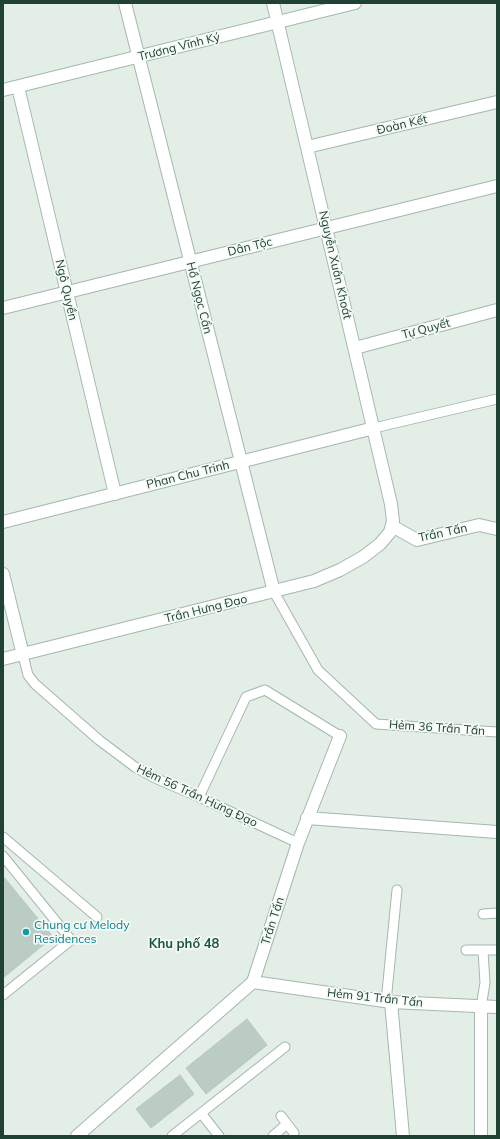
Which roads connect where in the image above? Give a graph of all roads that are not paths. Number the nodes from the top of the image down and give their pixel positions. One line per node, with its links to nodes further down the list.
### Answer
1 (125, 3): 5 (street, Hồ Ngọc Cẩn)
2 (273, 3): 4 (street, Nguyễn Xuân Khoát)
3 (355, 3): 4 (street, Trương Vĩnh Ký)
4 (278, 22): 5 (street, Trương Vĩnh Ký); 9 (street, Nguyễn Xuân Khoát)
5 (138, 57): 6 (street, Trương Vĩnh Ký); 12 (street, Hồ Ngọc Cẩn)
6 (18, 86): 7 (street, Trương Vĩnh Ký); 13 (street, Ngô Quyền)
7 (3, 90)
8 (497, 102): 9 (street, Đoàn Kết)
9 (308, 147): 11 (street, Nguyễn Xuân Khoát)
10 (497, 186): 11 (street, Dân Tộc)
11 (326, 228): 12 (street, Dân Tộc); 16 (street, Nguyễn Xuân Khoát)
12 (190, 262): 13 (street, Dân Tộc); 19 (street, Hồ Ngọc Cẩn)
13 (67, 292): 14 (street, Dân Tộc); 20 (street, Ngô Quyền)
14 (3, 308)
15 (497, 310): 16 (street, Tự Quyết)
16 (355, 348): 18 (street, Nguyễn Xuân Khoát)
17 (497, 399): 18 (lane)
18 (374, 428): 19 (street, Phan Chu Trinh); 22 (street, Nguyễn Xuân Khoát)
19 (241, 462): 20 (street, Phan Chu Trinh); 25 (street, Hồ Ngọc Cẩn)
20 (115, 494): 21 (street, Phan Chu Trinh)
21 (3, 522)
22 (392, 526): 23 (street, Trần Tấn); 25 (street, Trần Hưng Đạo)
23 (497, 529)
24 (3, 574): 26 (street)
25 (274, 592): 26 (street, Trần Hưng Đạo); 28 (lane, Hẻm 36 Trần Tấn)
26 (23, 654): 27 (street, Trần Hưng Đạo); 30 (lane, Hẻm 56 Trần Hưng Đạo)
27 (3, 659)
28 (497, 732)
29 (340, 736): 30 (lane); 31 (street, Trần Tấn)
30 (199, 797): 34 (lane, Hẻm 56 Trần Hưng Đạo)
31 (307, 818): 32 (street); 34 (street, Trần Tấn)
32 (497, 832)
33 (3, 837): 39 (lane)
34 (298, 843): 43 (street, Trần Tấn)
35 (3, 856): 44 (lane)
36 (397, 890): 45 (lane)
37 (497, 913): 38 (lane)
38 (483, 914)
39 (97, 917)
40 (466, 950): 42 (lane)
41 (497, 950): 42 (lane)
42 (483, 951): 46 (lane)
43 (253, 982): 45 (street, Hẻm 91 Trần Tấn); 53 (street)
44 (3, 995)
45 (389, 1002): 46 (street, Hẻm 91 Trần Tấn); 57 (street)
46 (481, 1007): 47 (street, Hẻm 91 Trần Tấn); 58 (street)
47 (497, 1007)
48 (285, 1047): 49 (lane)
49 (201, 1113): 54 (lane); 55 (lane)
50 (281, 1116): 51 (lane)
51 (287, 1124): 52 (lane); 56 (lane)
52 (294, 1133)
53 (77, 1136)
54 (172, 1136)
55 (219, 1136)
56 (272, 1136)
57 (403, 1136)
58 (481, 1136)

